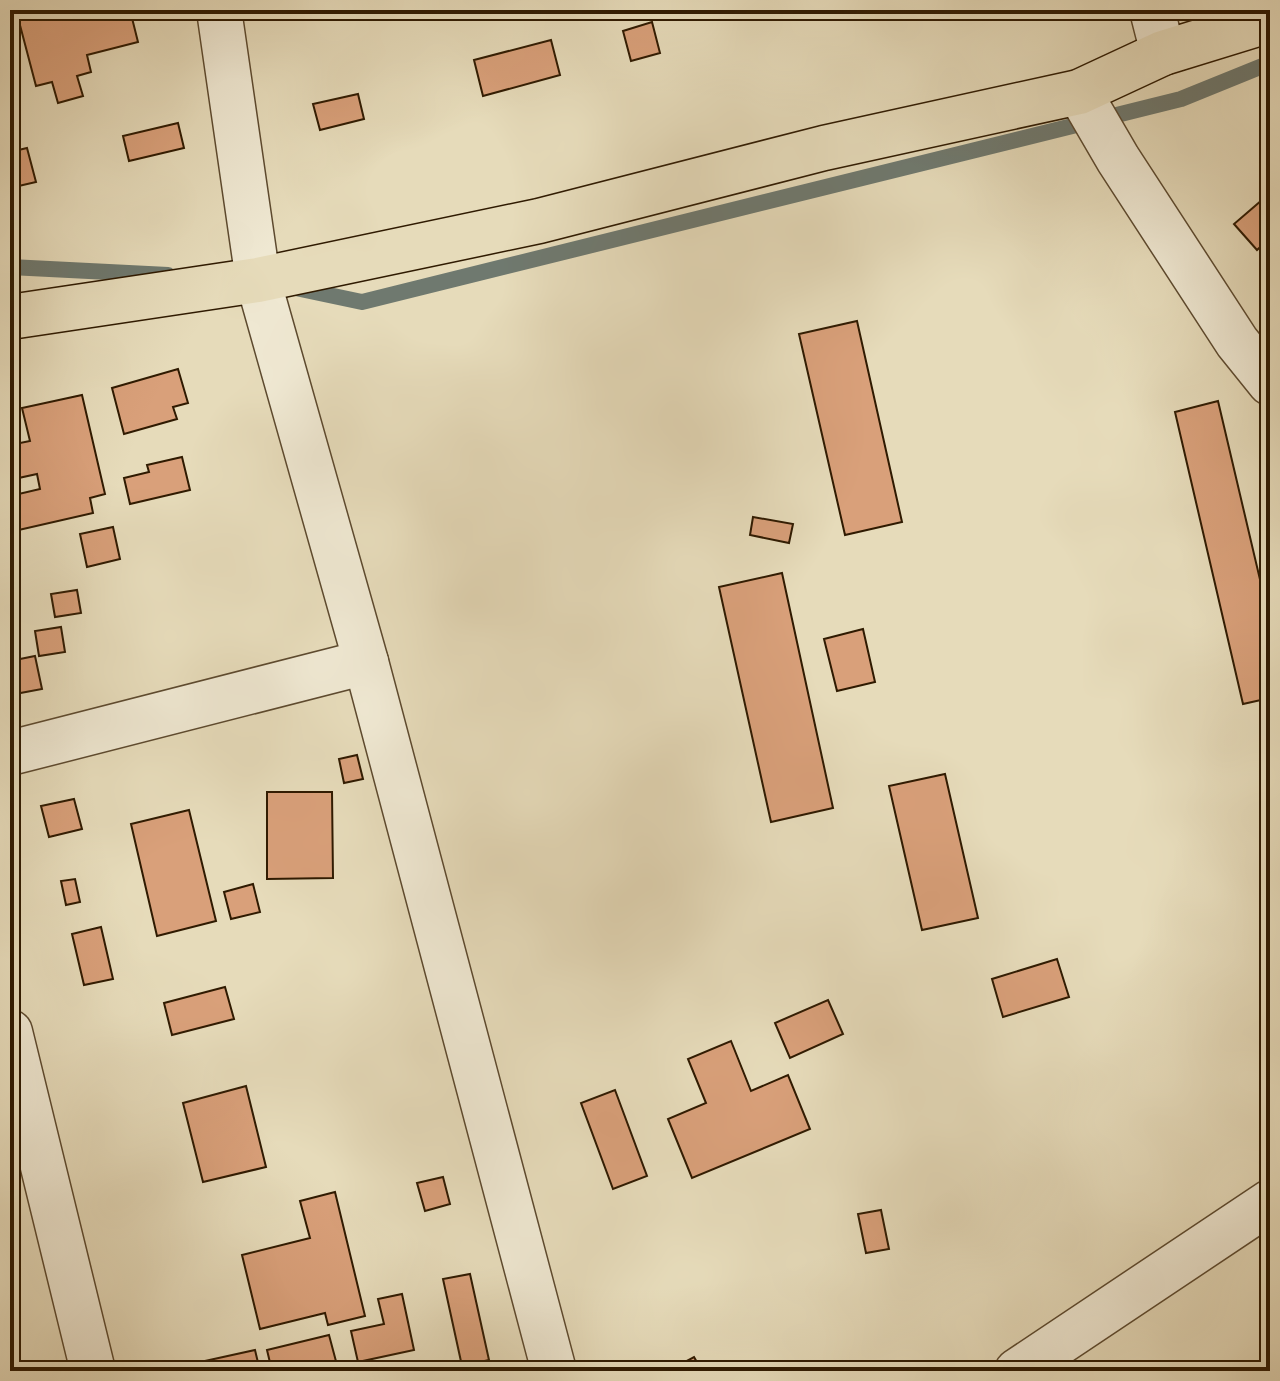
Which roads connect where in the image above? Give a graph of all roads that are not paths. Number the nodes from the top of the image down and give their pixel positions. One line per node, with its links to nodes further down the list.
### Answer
1 (219, 10): 6 (street)
2 (1152, 10): 4 (street)
3 (1270, 20): 4 (main road)
4 (1163, 53): 5 (main road)
5 (1079, 92): 6 (main road); 8 (street)
6 (258, 280): 7 (main road); 9 (street)
7 (10, 317)
8 (1270, 383)
9 (366, 662): 10 (street); 14 (street)
10 (10, 753)
11 (10, 1032): 13 (street)
12 (1270, 1202): 15 (street)
13 (93, 1371)
14 (554, 1371)
15 (1017, 1371)

